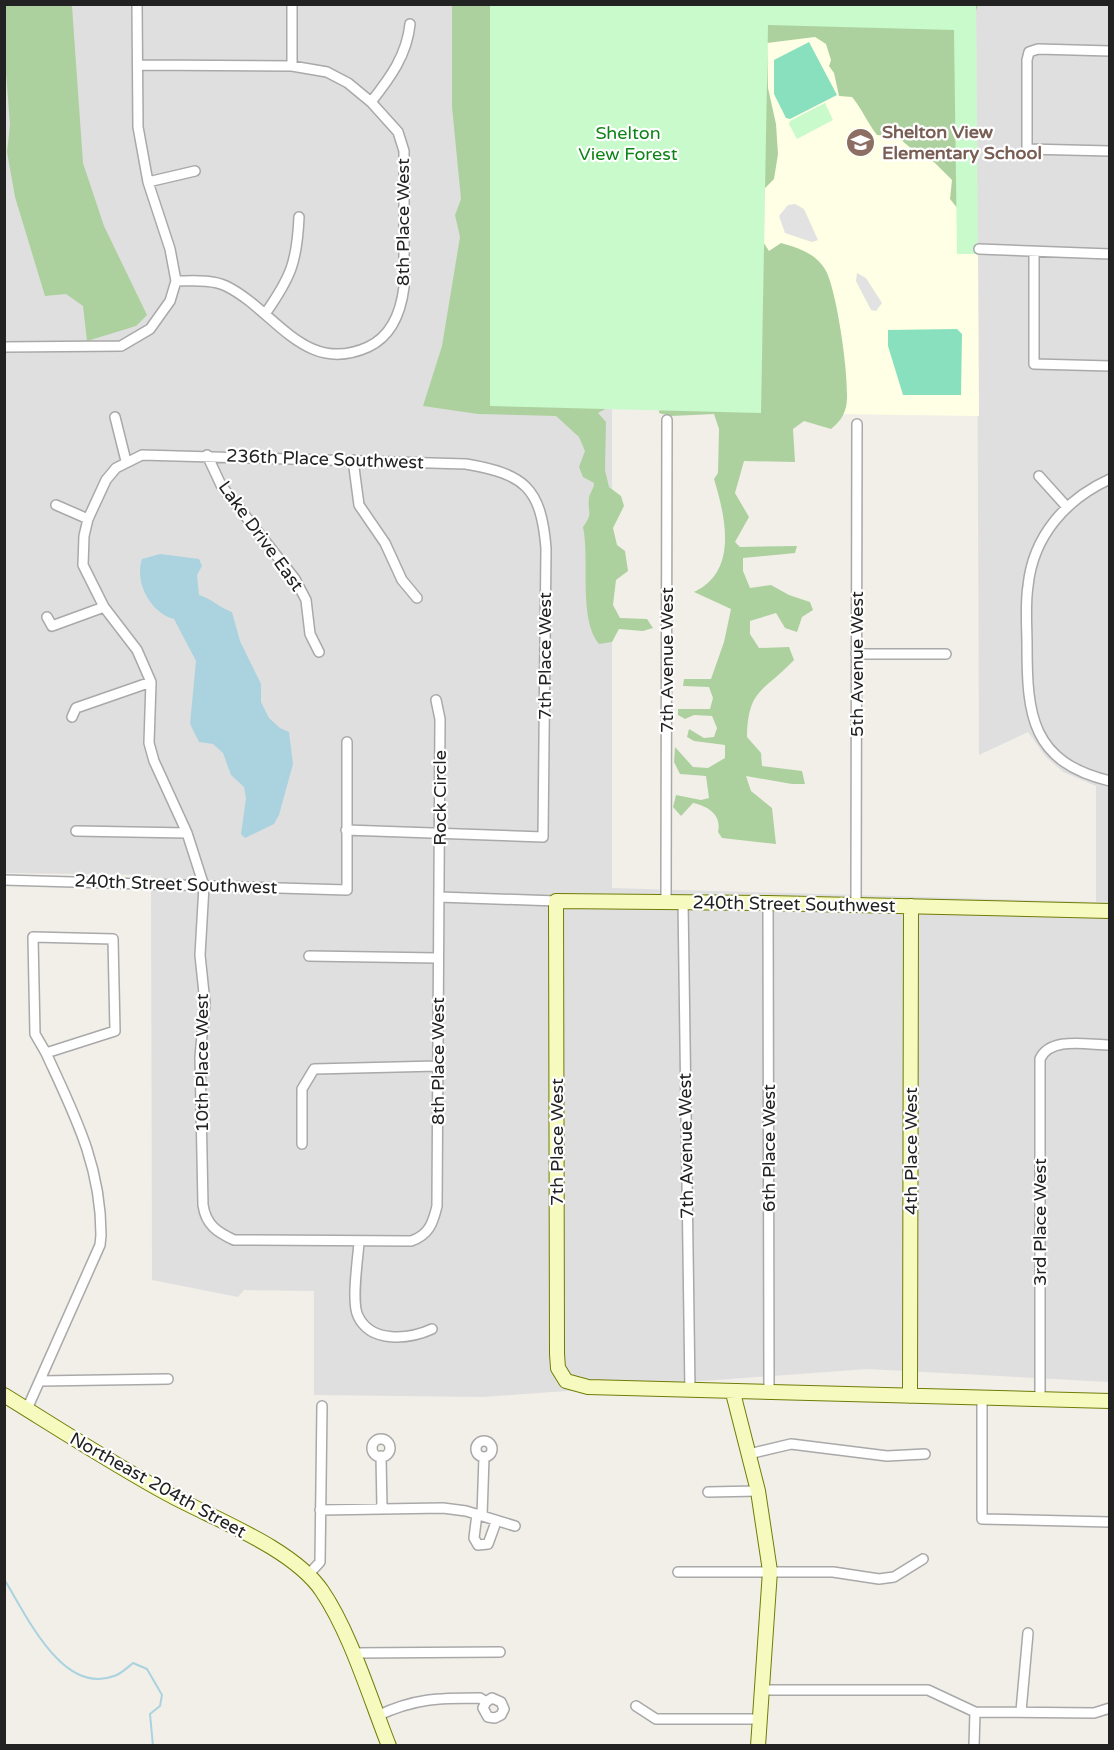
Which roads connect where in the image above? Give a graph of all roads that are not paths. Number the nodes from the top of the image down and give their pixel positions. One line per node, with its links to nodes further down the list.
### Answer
1 (137, 4): 5 (street)
2 (292, 4): 6 (street)
3 (410, 24): 7 (street)
4 (1110, 51): 8 (street)
5 (138, 65): 6 (street, 8th Place West); 10 (street)
6 (292, 66): 7 (street, 8th Place West)
7 (371, 102): 16 (street, 8th Place West)
8 (1110, 151)
9 (195, 171): 10 (street)
10 (148, 182): 15 (street)
11 (299, 217): 16 (street)
12 (979, 249): 13 (street)
13 (1034, 252): 14 (street); 18 (street)
14 (1110, 254)
15 (176, 281): 16 (street); 17 (street)
16 (265, 314)
17 (4, 347)
18 (1110, 366)
19 (115, 417): 24 (street)
20 (667, 420): 50 (street, 7th Avenue West)
21 (857, 424): 35 (street, 5th Avenue West)
22 (207, 455): 23 (street, 236th Place Southwest); 24 (street, 236th Place Southwest); 34 (street, Lake Drive East)
23 (353, 460): 27 (street, 236th Place Southwest); 31 (street)
24 (126, 461): 30 (street)
25 (1039, 476): 29 (street)
26 (1110, 479): 29 (street)
27 (521, 482): 45 (street, 7th Place West)
28 (56, 505): 30 (street)
29 (1065, 506): 41 (street)
30 (88, 519): 32 (street)
31 (417, 598)
32 (104, 607): 33 (street); 37 (street)
33 (47, 616)
34 (319, 652)
35 (856, 654): 36 (street); 53 (street, 5th Avenue West)
36 (946, 654)
37 (151, 682): 39 (street); 44 (street)
38 (436, 700): 45 (street, Rock Circle)
39 (72, 717)
40 (347, 742): 42 (street)
41 (1106, 780)
42 (346, 830): 45 (street); 47 (street, 240th Street Southwest)
43 (76, 831): 44 (street)
44 (187, 833): 47 (street)
45 (440, 833): 48 (street, Rock Circle)
46 (4, 880): 47 (street, 240th Street Southwest)
47 (204, 886): 62 (street, 10th Place West)
48 (439, 897): 49 (street, 240th Street Southwest); 57 (street, 8th Place West)
49 (556, 901): 50 (street, 240th Street Southwest); 66 (street, 7th Place West)
50 (666, 901): 51 (street, 240th Street Southwest)
51 (683, 901): 52 (street, 240th Street Southwest); 66 (street, 7th Avenue West)
52 (768, 903): 53 (street, 240th Street Southwest); 68 (street, 6th Place West)
53 (856, 904): 54 (street, 240th Street Southwest)
54 (911, 906): 55 (street, 240th Street Southwest); 70 (street, 4th Place West)
55 (1110, 912)
56 (309, 956): 57 (street)
57 (437, 958): 60 (street, 8th Place West)
58 (1110, 1045): 72 (street, 3rd Place West)
59 (46, 1053): 59 (street); 65 (street)
60 (438, 1066): 61 (street); 62 (street, 8th Place West)
61 (302, 1144)
62 (359, 1242): 63 (street)
63 (432, 1329)
64 (168, 1379): 65 (street)
65 (40, 1381): 75 (street)
66 (690, 1391): 67 (street)
67 (734, 1393): 68 (street); 76 (street)
68 (770, 1393): 70 (street)
69 (4, 1395): 75 (street, Northeast 204th Street)
70 (910, 1395): 71 (street)
71 (982, 1398): 72 (street); 86 (street)
72 (1040, 1399): 73 (street)
73 (1110, 1401)
74 (322, 1406): 83 (street)
75 (27, 1409): 91 (street, Northeast 204th Street)
76 (749, 1454): 77 (street); 80 (street)
77 (925, 1454)
78 (381, 1456): 82 (street)
79 (484, 1457): 84 (street)
80 (758, 1491): 81 (street); 89 (street)
81 (708, 1492)
82 (382, 1508): 83 (street); 84 (street)
83 (320, 1510): 91 (street)
84 (479, 1515): 85 (street); 85 (street)
85 (496, 1522): 87 (street)
86 (1110, 1522)
87 (516, 1526)
88 (923, 1559): 89 (street)
89 (770, 1571): 90 (street); 95 (street)
90 (678, 1572)
91 (308, 1575): 94 (street, Northeast 204th Street)
92 (1028, 1633): 99 (street)
93 (500, 1652): 94 (street)
94 (353, 1653): 101 (street, Northeast 204th Street)
95 (762, 1690): 100 (street); 102 (street)
96 (486, 1702): 101 (street)
97 (636, 1706): 102 (street)
98 (1110, 1708): 99 (street)
99 (1020, 1711): 100 (street)
100 (975, 1712): 105 (street)
101 (378, 1716): 103 (street, Northeast 204th Street)
102 (760, 1719): 104 (street)
103 (389, 1746)
104 (758, 1746)
105 (974, 1746)

